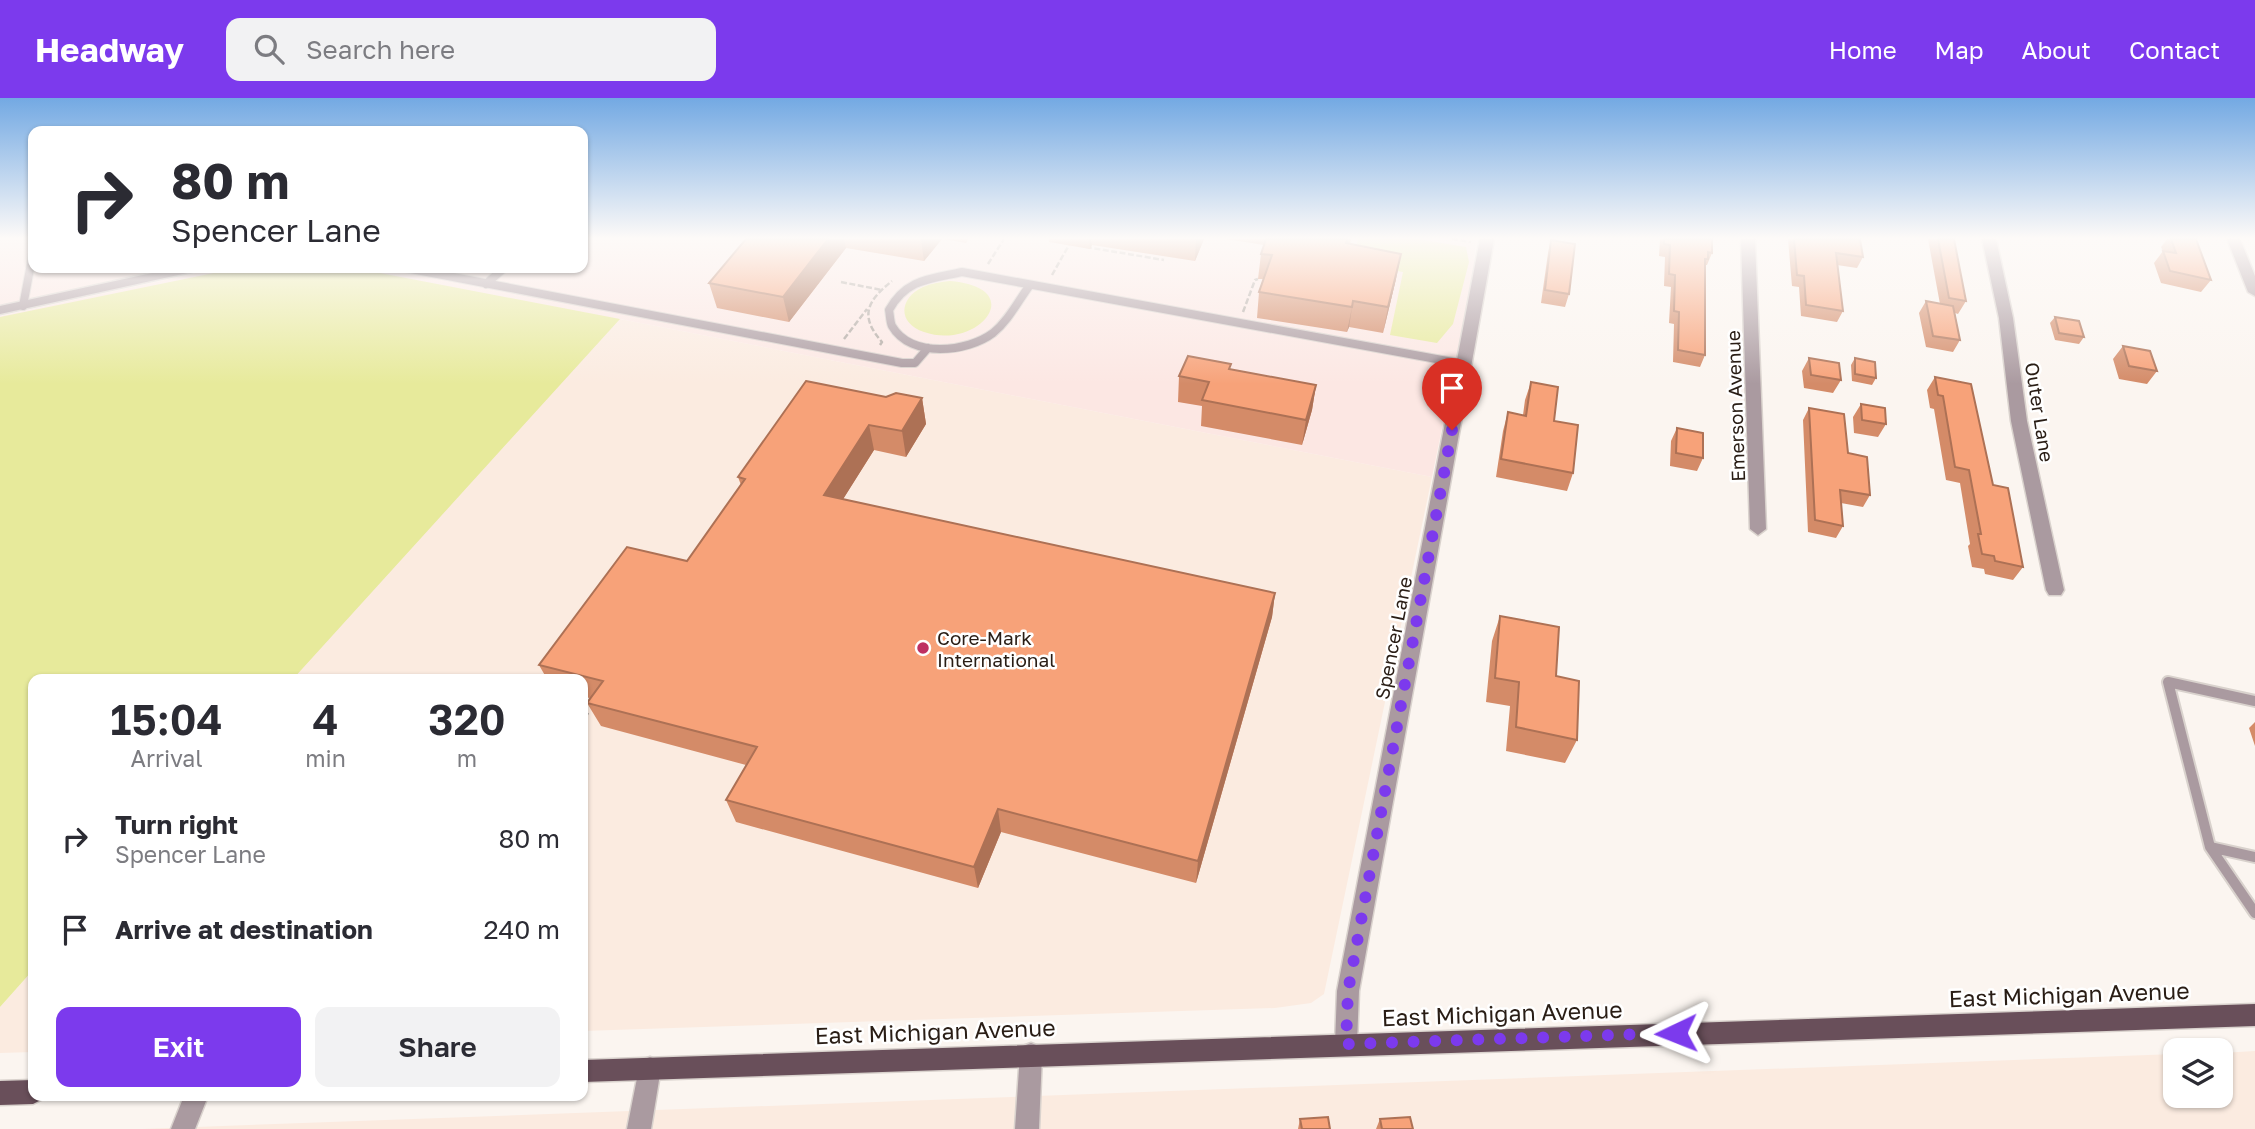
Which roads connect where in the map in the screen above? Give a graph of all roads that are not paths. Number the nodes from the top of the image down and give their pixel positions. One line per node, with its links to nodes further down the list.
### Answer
1 (27, 287): 10 (lane)
2 (107, 287): 10 (street)
3 (502, 287): 12 (lane)
4 (907, 287): 12 (lane)
5 (1028, 287): 12 (lane)
6 (1042, 287): 13 (lane)
7 (1478, 287): 13 (street, Spencer Lane)
8 (1750, 287): 14 (street, Emerson Avenue)
9 (1999, 287): 15 (street, Outer Lane)
10 (23, 306): 11 (street)
11 (0, 310)
12 (928, 348)
13 (1464, 364): 21 (street, Spencer Lane)
14 (1758, 529)
15 (2055, 590)
16 (2255, 701): 17 (lane)
17 (2210, 848): 18 (lane); 19 (lane)
18 (2255, 857)
19 (2255, 913)
20 (2255, 1014): 21 (main road, East Michigan Avenue)
21 (1346, 1044): 22 (main road, East Michigan Avenue)
22 (1031, 1054): 23 (main road, East Michigan Avenue); 30 (street)
23 (650, 1068): 24 (main road, East Michigan Avenue); 29 (street)
24 (588, 1070)
25 (28, 1092): 26 (main road)
26 (0, 1093)
27 (194, 1101): 28 (street)
28 (183, 1129)
29 (639, 1129)
30 (1027, 1129)

